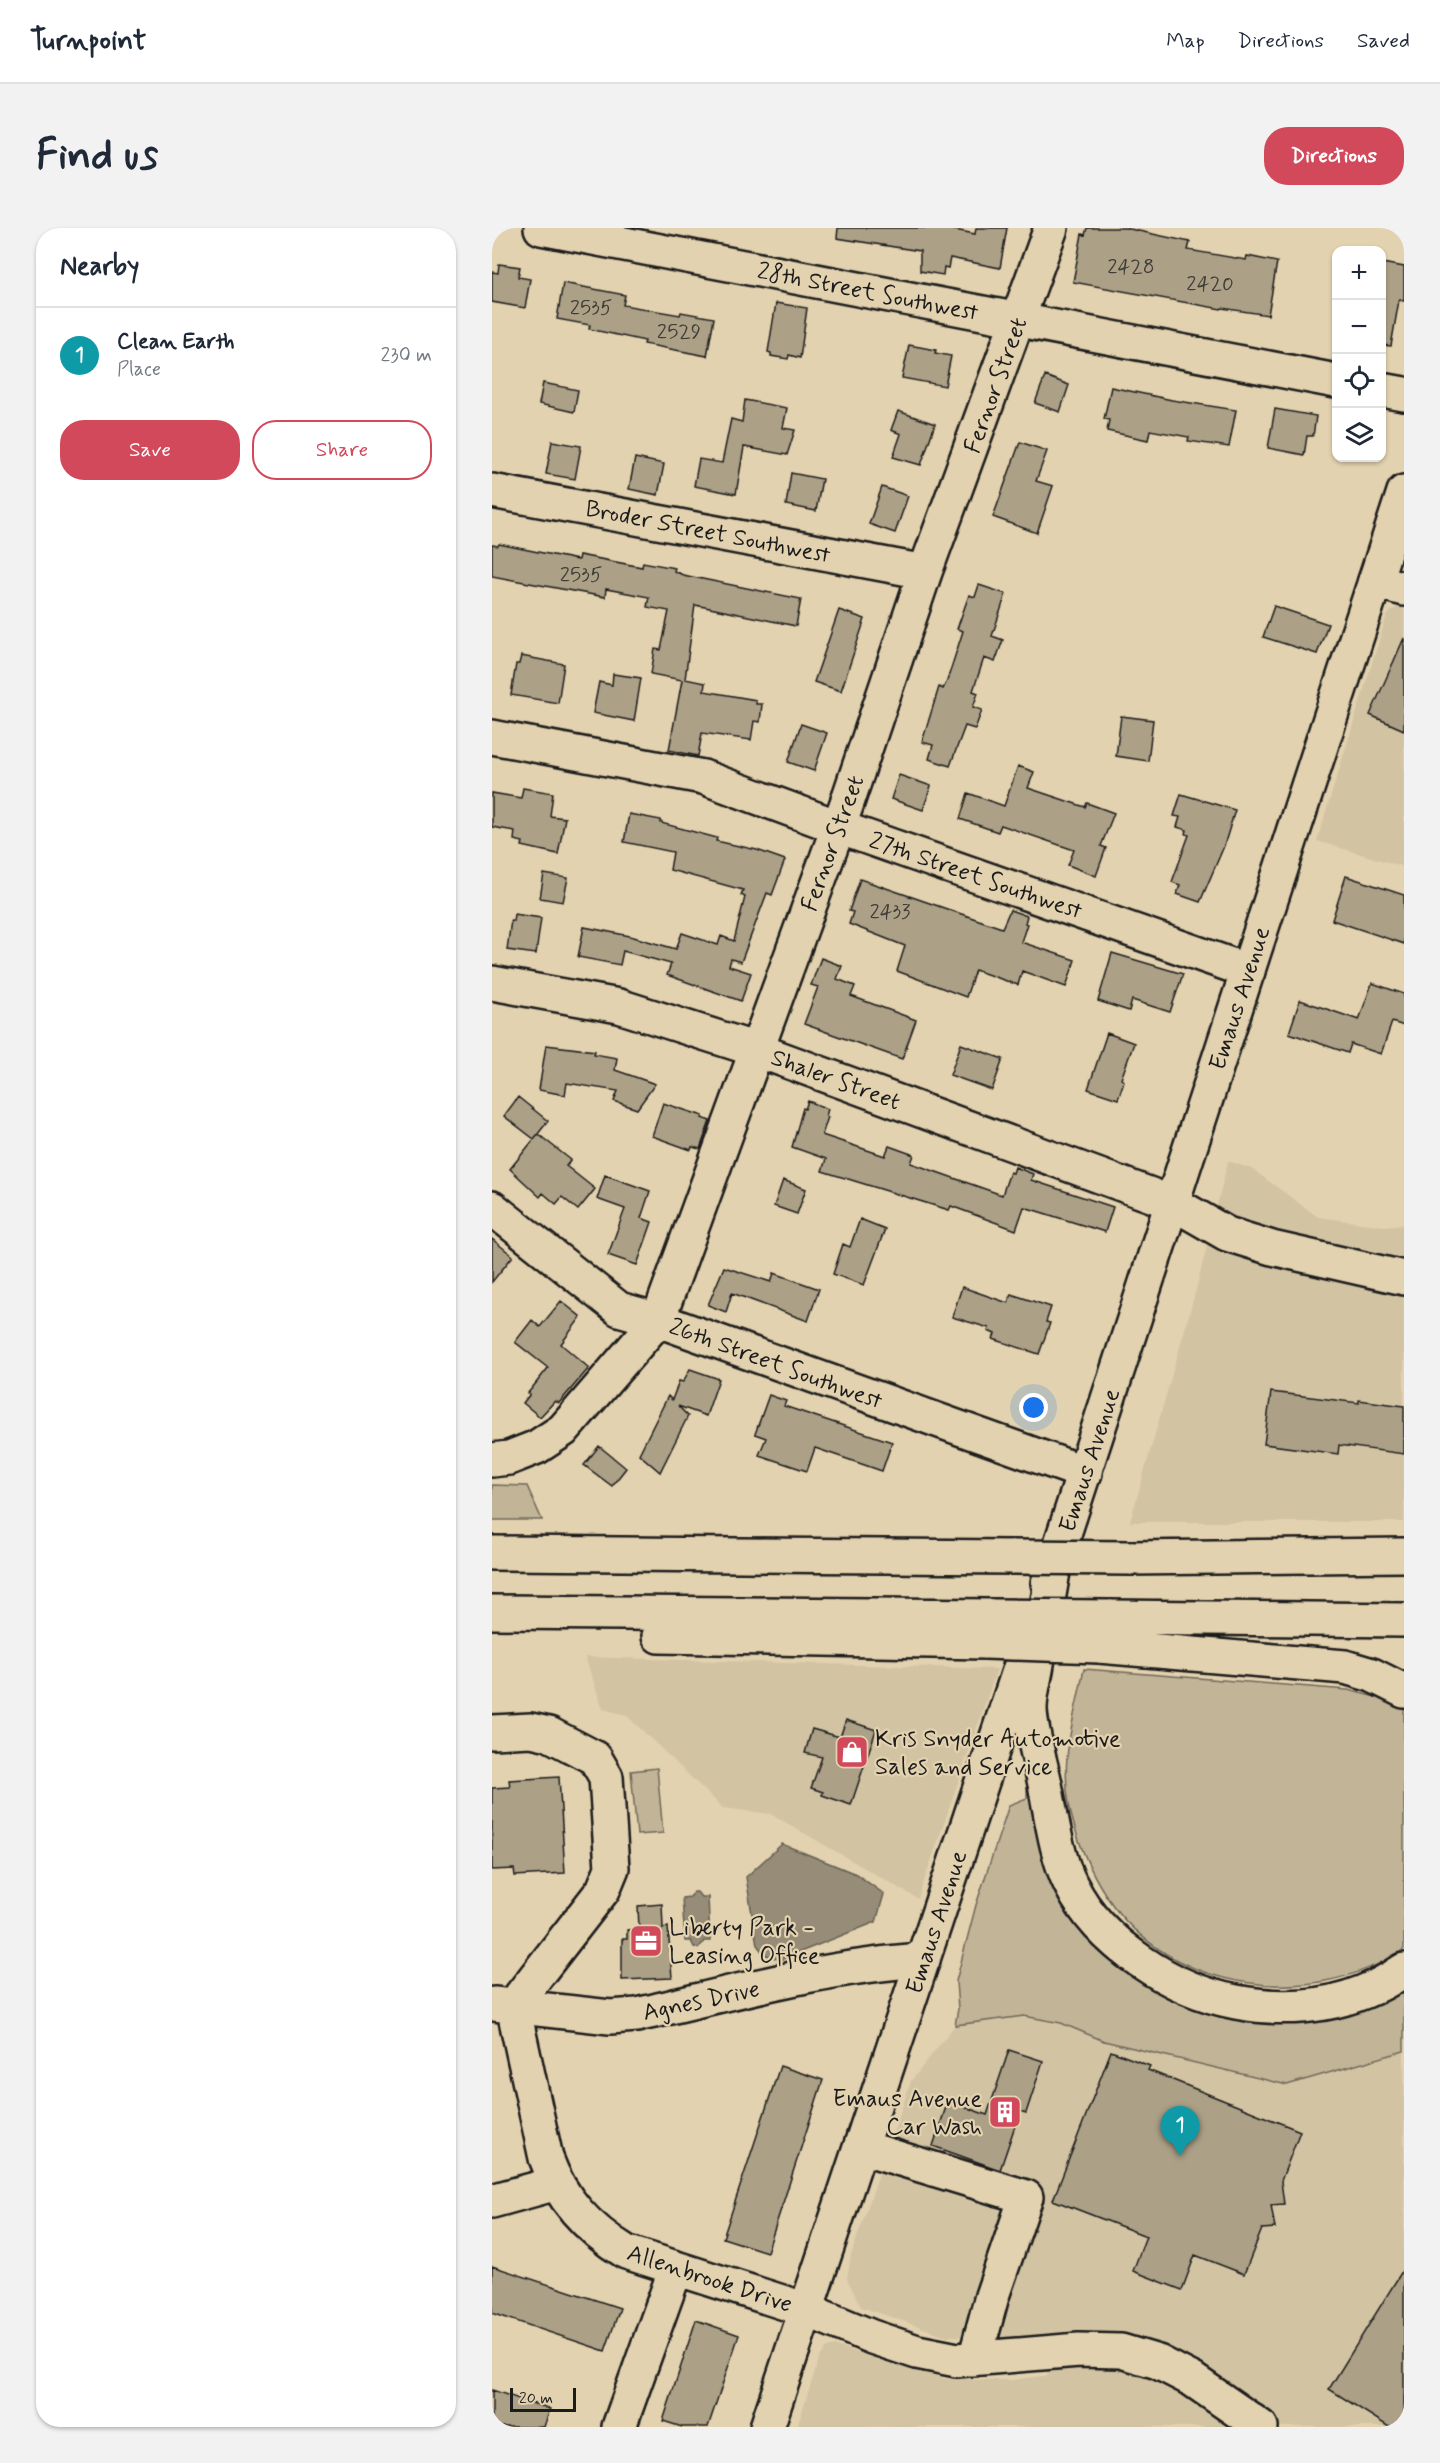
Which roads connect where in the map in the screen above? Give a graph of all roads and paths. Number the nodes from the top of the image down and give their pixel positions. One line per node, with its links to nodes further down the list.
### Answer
1 (541, 228): 3 (main road, 28th Street Southwest)
2 (1051, 228): 3 (main road, Fernor Street)
3 (1019, 320): 4 (main road, 28th Street Southwest); 9 (main road, Fernor Street)
4 (1332, 380)
5 (1386, 391): 6 (main road)
6 (1404, 394)
7 (492, 491): 9 (main road, Broder Street Southwest)
8 (1404, 492): 10 (main road, Emaus Avenue)
9 (925, 572): 12 (main road, Fernor Street)
10 (1389, 585): 13 (main road, Emaus Avenue)
11 (492, 737): 12 (main road, 27th Street Southwest)
12 (838, 827): 13 (main road, 27th Street Southwest); 15 (main road, Fernor Street)
13 (1248, 971): 16 (main road, Emaus Avenue)
14 (492, 983): 15 (main road, Shaler Street)
15 (757, 1050): 16 (main road, Shaler Street); 19 (main road, Fernor Street)
16 (1173, 1203): 18 (main road, Shaler Street); 21 (main road, Emaus Avenue)
17 (492, 1208): 19 (main road, 26th Street Southwest)
18 (1404, 1278)
19 (658, 1320): 20 (main road, Fernor Street); 21 (main road, 26th Street Southwest)
20 (492, 1460)
21 (1084, 1473): 24 (main road, Emaus Avenue)
22 (492, 1553): 23 (main road, bridge)
23 (1404, 1555)
24 (1054, 1566): 32 (main road, Emaus Avenue); 33 (main road)
25 (492, 1612): 27 (main road)
26 (1404, 1620): 28 (main road)
27 (989, 1629): 28 (main road, bridge); 29 (main road)
28 (1104, 1631): 30 (main road)
29 (492, 1633)
30 (1404, 1691)
31 (492, 1732): 34 (main road)
32 (924, 1960): 34 (main road, Agnes Drive); 35 (main road, Emaus Avenue)
33 (1404, 1970)
34 (502, 2005): 36 (main road, Allenbrook Drive)
35 (861, 2147): 39 (main road, Emaus Avenue); 40 (main road)
36 (557, 2183): 37 (main road); 38 (main road, Allenbrook Drive)
37 (492, 2202)
38 (676, 2268): 39 (main road, Allenbrook Drive); 41 (main road)
39 (807, 2310): 40 (main road); 42 (main road, Emaus Avenue)
40 (975, 2359): 43 (main road)
41 (619, 2427)
42 (767, 2427)
43 (1261, 2427)

